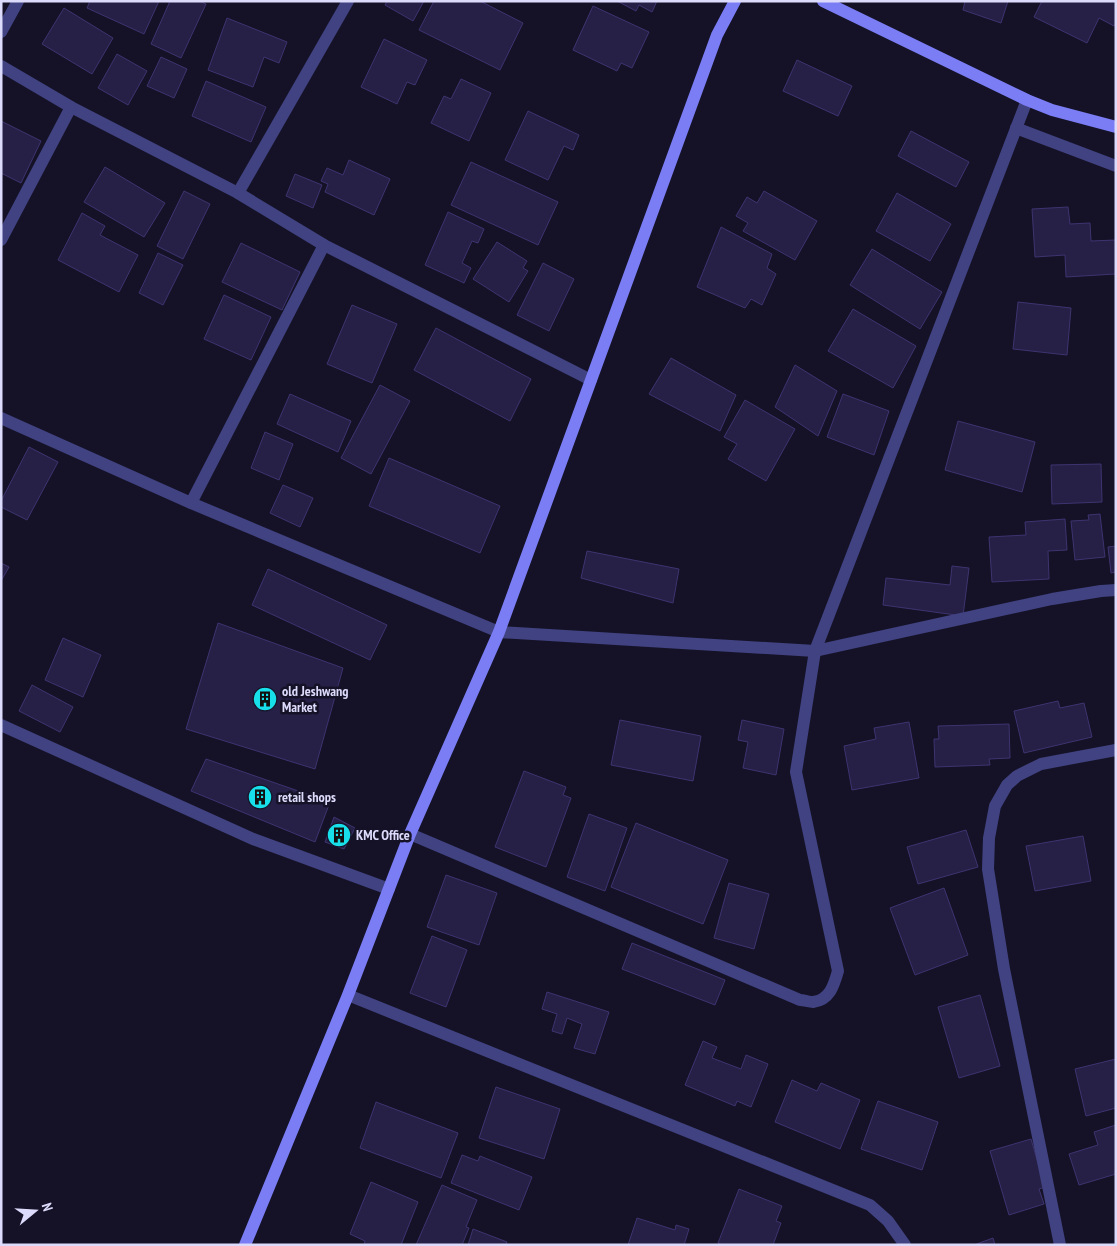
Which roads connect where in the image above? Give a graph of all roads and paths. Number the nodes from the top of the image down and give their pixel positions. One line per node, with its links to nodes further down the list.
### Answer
1 (18, 1): 5 (street)
2 (348, 1): 12 (street)
3 (735, 1): 15 (street)
4 (823, 1): 7 (street)
5 (1, 32)
6 (1, 66): 8 (street)
7 (1027, 100): 9 (street); 10 (street)
8 (72, 107): 12 (street); 13 (street)
9 (1116, 127)
10 (1016, 128): 11 (street); 20 (street)
11 (1116, 166)
12 (238, 193): 14 (street)
13 (1, 240)
14 (324, 245): 15 (street); 17 (street)
15 (591, 380): 19 (street)
16 (1, 418): 17 (street)
17 (191, 503): 19 (street)
18 (1116, 590): 20 (street)
19 (499, 632): 20 (street); 23 (street)
20 (816, 651): 23 (street)
21 (1, 725): 24 (street)
22 (1116, 750): 28 (street)
23 (410, 834): 24 (street)
24 (389, 889): 25 (street)
25 (348, 995): 26 (street); 27 (street)
26 (245, 1245)
27 (905, 1245)
28 (1060, 1245)

